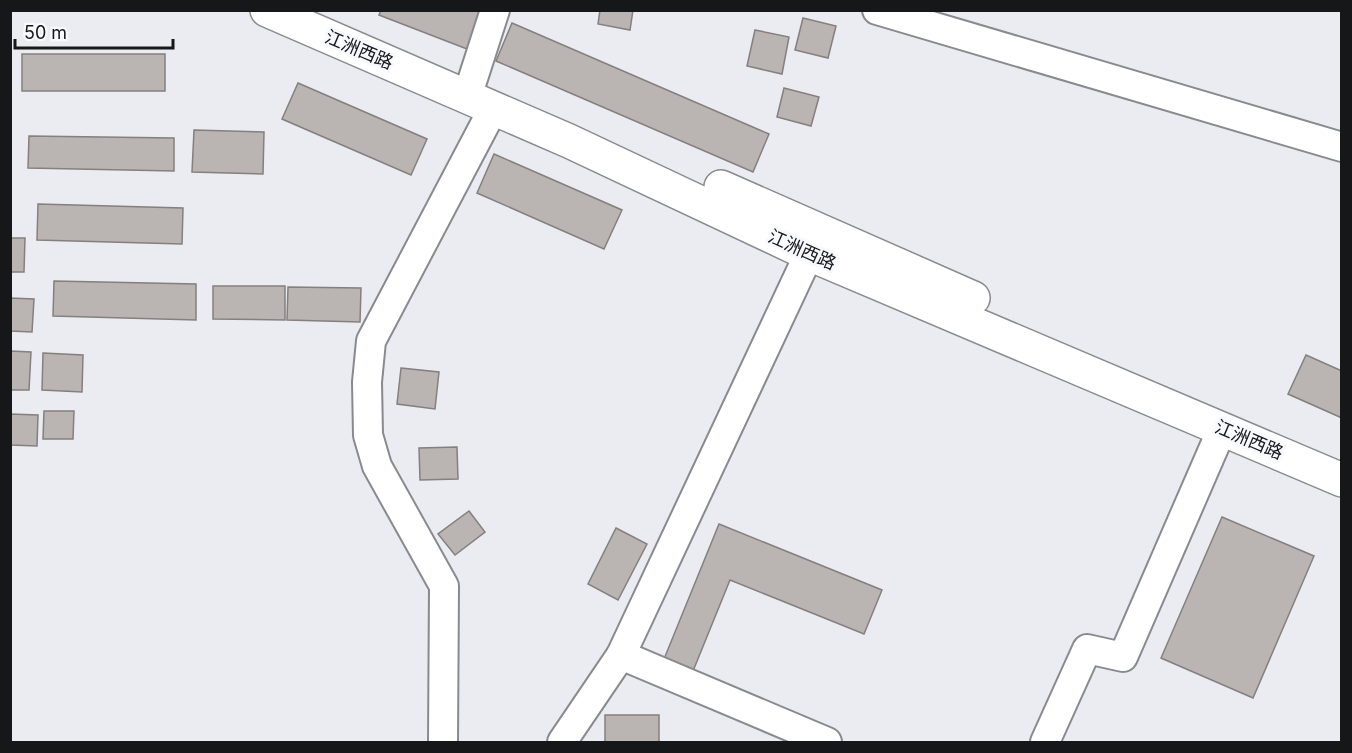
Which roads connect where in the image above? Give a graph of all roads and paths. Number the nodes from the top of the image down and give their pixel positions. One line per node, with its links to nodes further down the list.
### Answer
1 (267, 10): 5 (main road, 江洲西路)
2 (323, 10): 5 (main road, 江洲西路)
3 (495, 10): 5 (street)
4 (877, 10): 6 (street)
5 (478, 93): 7 (main road, 江洲西路); 9 (main road, 江洲西路); 12 (street)
6 (1341, 147)
7 (809, 254): 8 (main road, 江洲西路); 11 (street)
8 (1222, 429): 10 (main road, 江洲西路); 15 (street)
9 (1341, 456)
10 (1341, 480)
11 (621, 655): 13 (street); 14 (street)
12 (443, 742)
13 (562, 742)
14 (827, 742)
15 (1045, 742)

